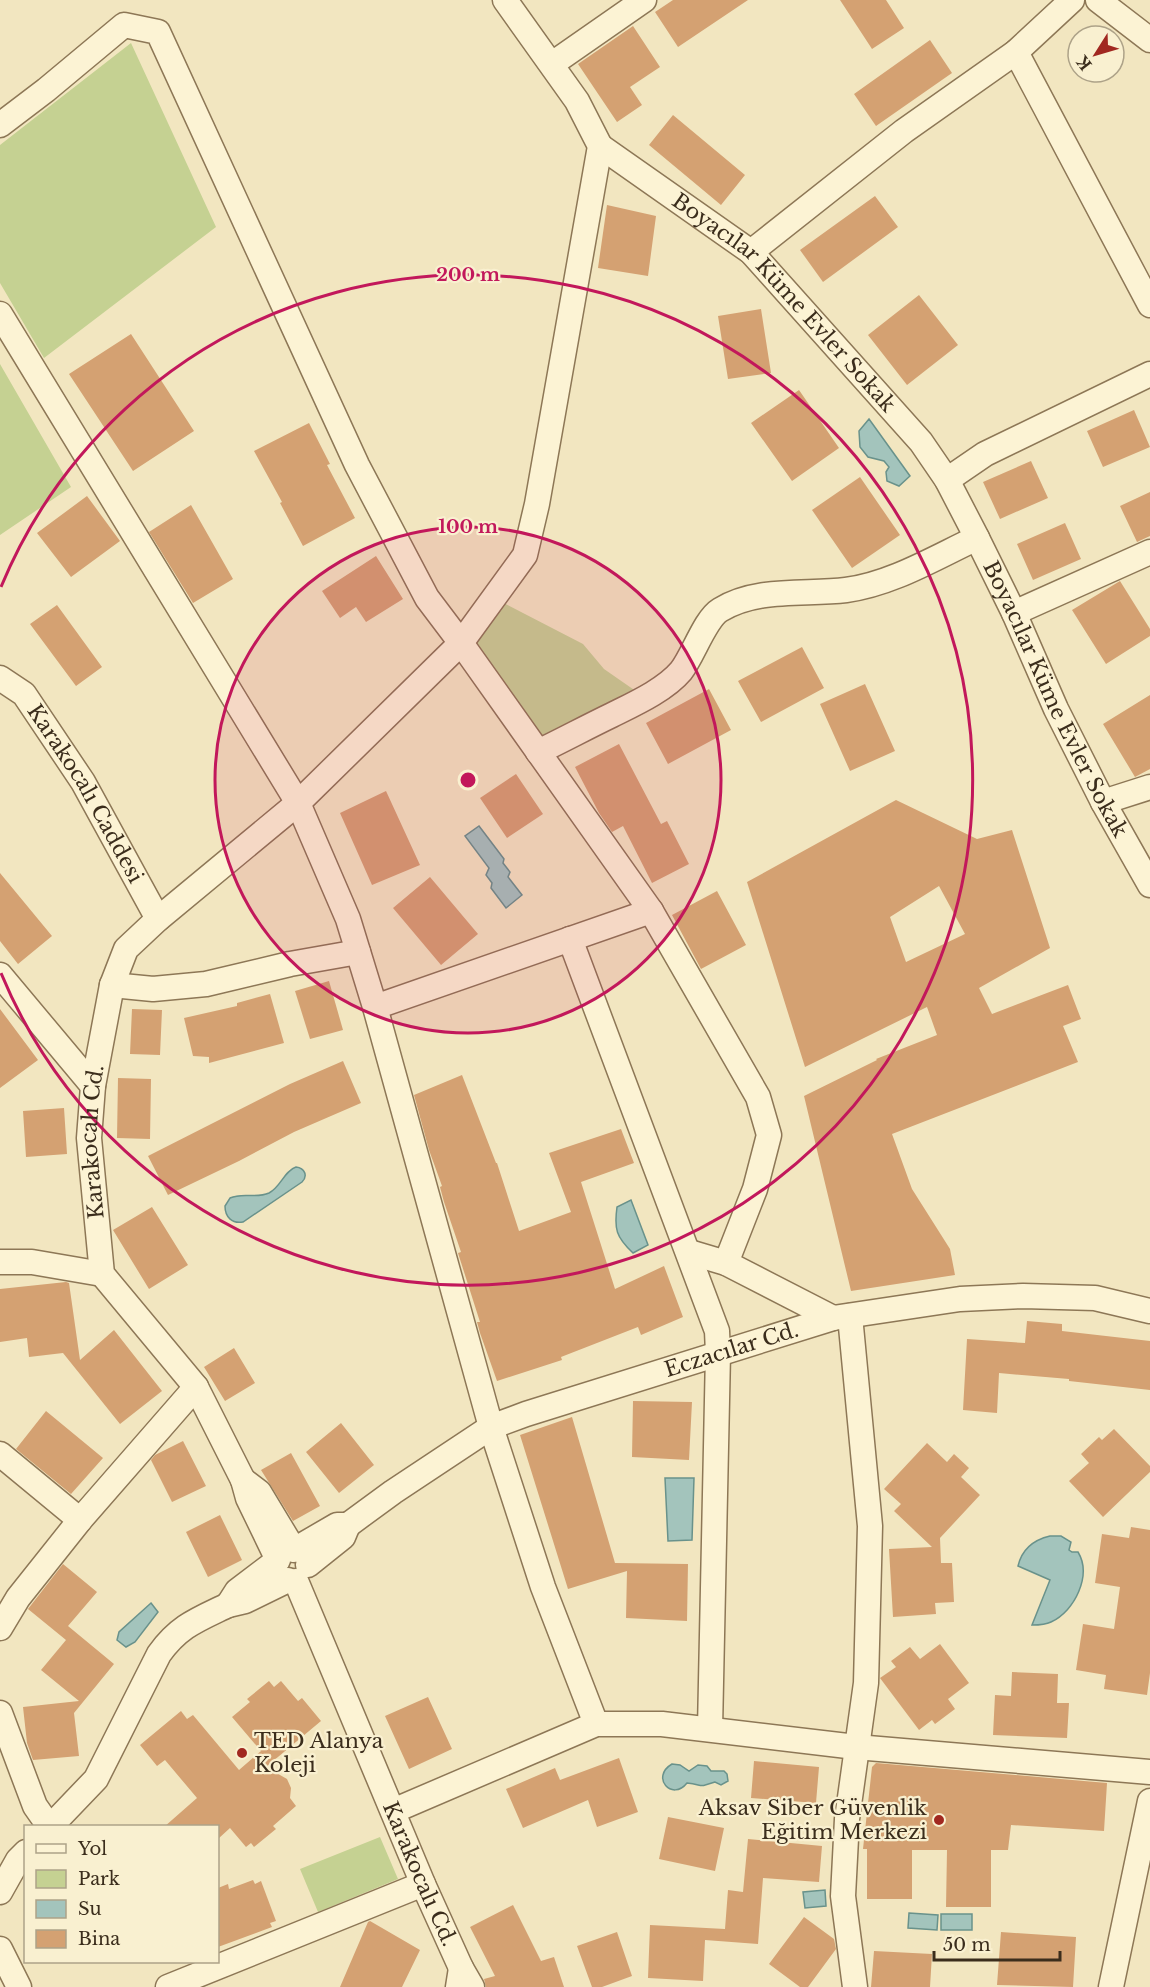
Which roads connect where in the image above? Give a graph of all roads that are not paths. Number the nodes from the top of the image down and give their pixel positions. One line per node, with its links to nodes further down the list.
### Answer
1 (505, 0): 7 (street)
2 (644, 0): 7 (street)
3 (1072, 0): 6 (street)
4 (1098, 0): 5 (street)
5 (1150, 40)
6 (1016, 52): 10 (street); 11 (street)
7 (552, 64): 9 (street)
8 (0, 125): 18 (street)
9 (600, 146): 10 (street, Boyacılar Küme Evler Sokak); 18 (street, Karakocalı Cd.)
10 (751, 252): 14 (street, Boyacılar Küme Evler Sokak)
11 (1150, 305)
12 (0, 314): 23 (street)
13 (1150, 374): 14 (street)
14 (947, 480): 15 (street, Boyacılar Küme Evler Sokak)
15 (977, 538): 17 (street, Boyacılar Küme Evler Sokak); 20 (street)
16 (1150, 552): 17 (street)
17 (1014, 614): 22 (street, Boyacılar Küme Evler Sokak)
18 (461, 643): 20 (street); 23 (street, Karakocalı Cd.)
19 (0, 678): 26 (street, Karakocalı Caddesi)
20 (538, 752): 25 (street)
21 (1150, 787): 22 (street)
22 (1103, 802): 24 (street, Boyacılar Küme Evler Sokak)
23 (298, 803): 26 (street, Karakocalı Cd.); 28 (street)
24 (1150, 885)
25 (651, 911): 27 (street); 35 (street)
26 (158, 919): 30 (street, Karakocalı Cd.)
27 (570, 939): 31 (street); 33 (street)
28 (358, 952): 30 (street); 31 (street)
29 (0, 975): 32 (street)
30 (112, 985): 32 (street, Karakocalı Cd.)
31 (375, 1007): 41 (street)
32 (93, 1086): 36 (street, Karakocalı Cd.)
33 (688, 1252): 35 (street); 39 (street)
34 (0, 1262): 36 (street)
35 (726, 1263): 38 (street)
36 (102, 1274): 40 (street)
37 (1150, 1311): 38 (street, Eczacılar Cd.)
38 (842, 1317): 39 (street, Eczacılar Cd.); 49 (street)
39 (718, 1353): 41 (street, Eczacılar Cd.); 48 (street)
40 (196, 1387): 43 (street); 44 (street, Karakocalı Cd.)
41 (491, 1427): 44 (street, Eczacılar Cd.); 47 (street)
42 (0, 1454): 43 (street)
43 (80, 1520): 45 (street)
44 (293, 1567): 52 (street, Karakocalı Cd.); 54 (street, Eczacılar Cd.)
45 (0, 1628)
46 (0, 1713): 53 (street)
47 (596, 1724): 48 (street); 52 (street)
48 (710, 1729): 49 (street)
49 (856, 1747): 50 (street); 62 (street)
50 (1150, 1772)
51 (1150, 1801): 63 (street)
52 (393, 1811): 56 (street, Karakocalı Cd.)
53 (49, 1825)
54 (52, 1825)
55 (24, 1854): 57 (street)
56 (423, 1884): 59 (street, Karakocalı Cd.); 61 (street)
57 (0, 1892)
58 (0, 1949): 60 (street)
59 (464, 1981)
60 (19, 1987)
61 (168, 1987)
62 (855, 1987)
63 (1111, 1987)

